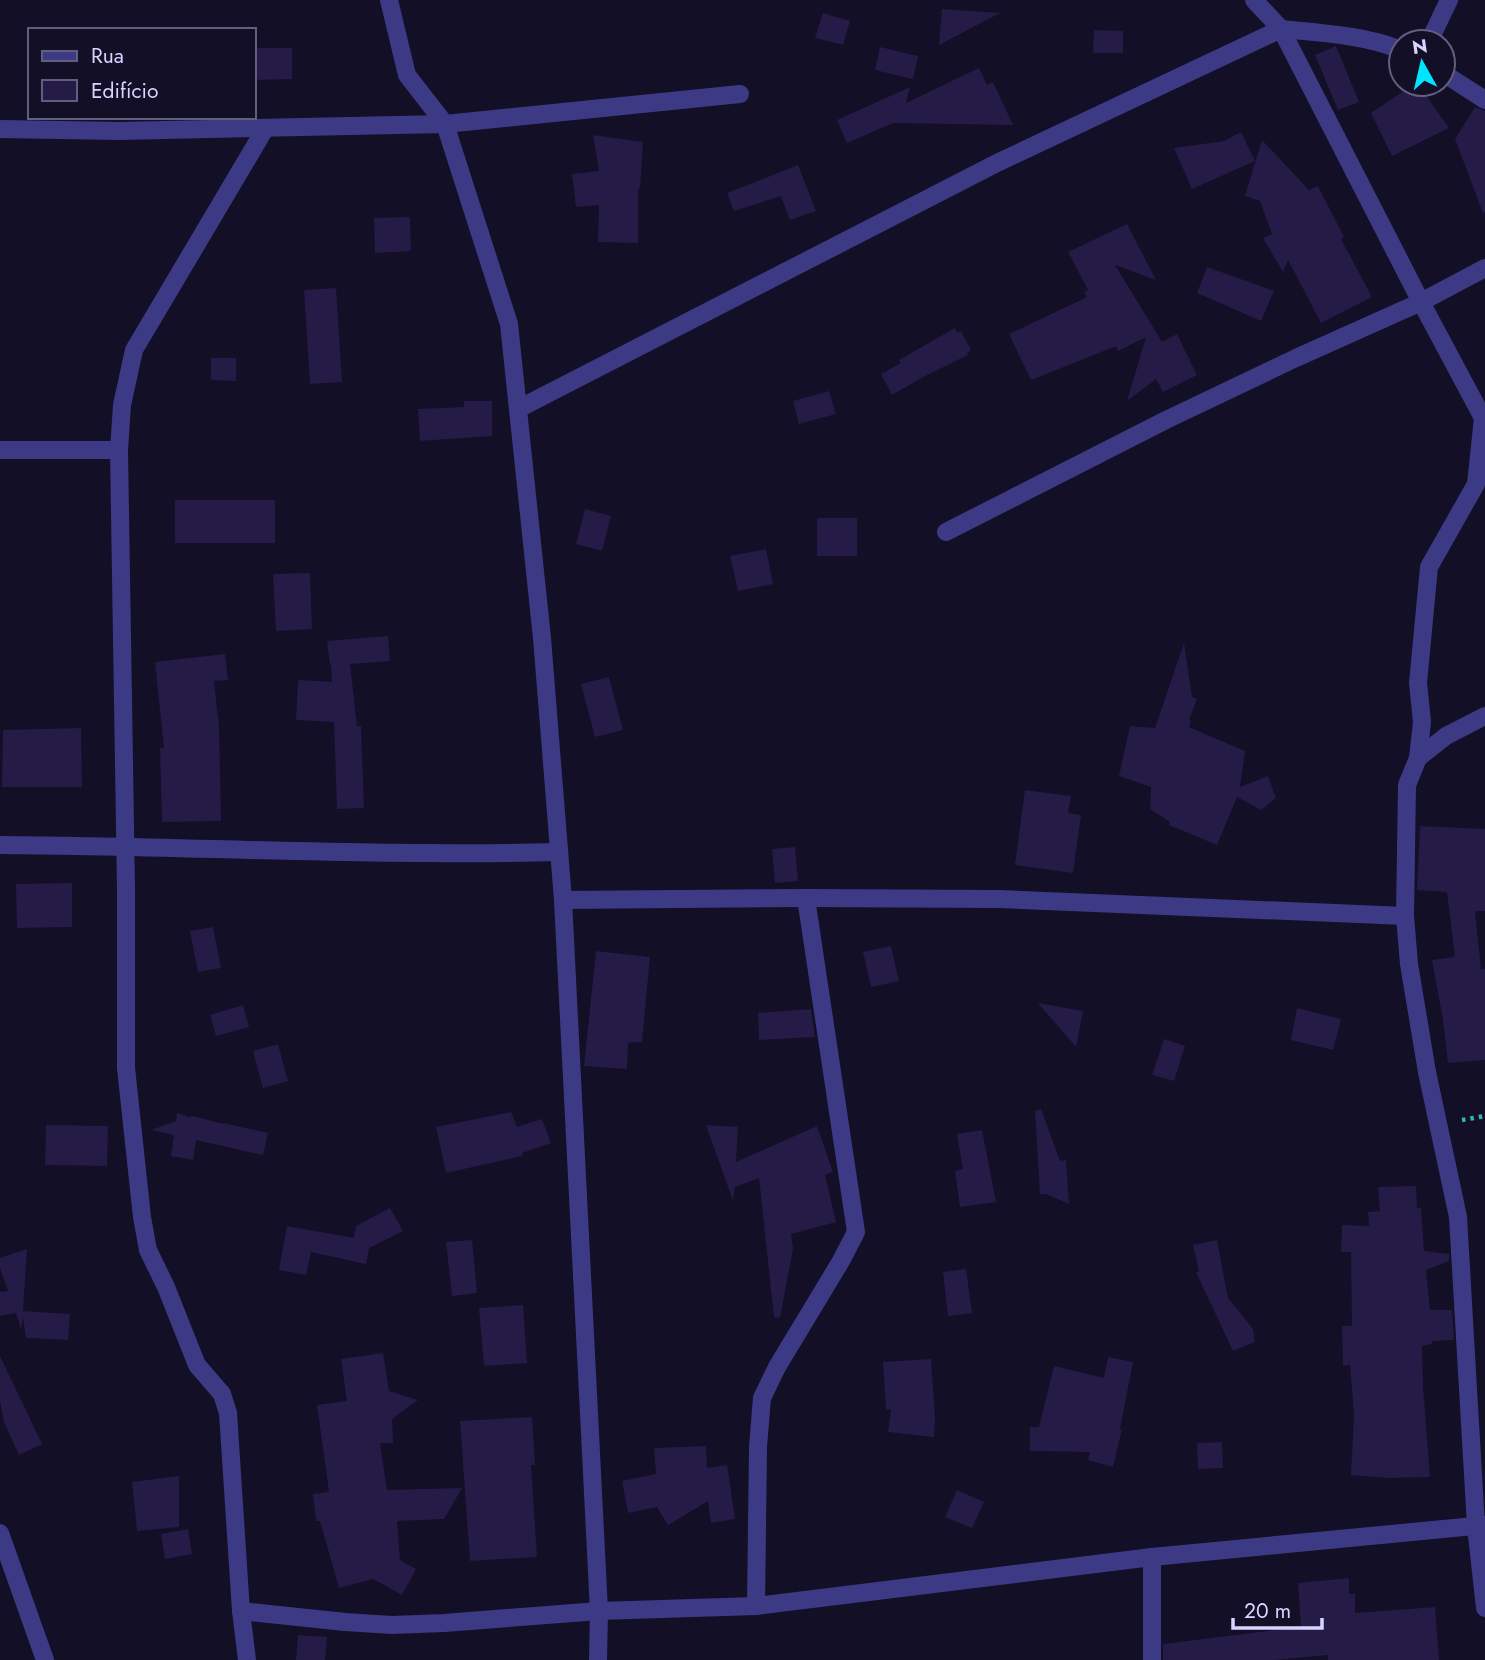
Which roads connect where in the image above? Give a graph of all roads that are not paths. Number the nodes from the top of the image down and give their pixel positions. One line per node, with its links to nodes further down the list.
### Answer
1 (389, 0): 10 (street)
2 (1254, 0): 5 (street)
3 (1449, 0): 4 (street)
4 (1436, 28)
5 (1281, 29): 6 (street); 14 (street); 15 (street)
6 (1387, 45)
7 (1457, 82): 9 (street)
8 (740, 94): 10 (street)
9 (1485, 100)
10 (445, 124): 12 (street); 15 (street)
11 (0, 129): 12 (street)
12 (265, 129): 17 (street)
13 (1485, 268): 14 (street)
14 (1421, 302): 18 (street); 20 (street)
15 (518, 409): 23 (street)
16 (0, 450): 17 (street)
17 (119, 450): 22 (street)
18 (946, 532)
19 (1485, 716): 20 (street)
20 (1418, 758): 26 (street)
21 (0, 845): 22 (street)
22 (125, 845): 23 (street); 32 (street)
23 (559, 852): 25 (street)
24 (806, 898): 25 (street); 26 (street); 30 (street)
25 (563, 900): 33 (street)
26 (1405, 916): 27 (street)
27 (1481, 1526): 29 (street); 31 (street)
28 (0, 1533): 34 (street)
29 (1152, 1558): 30 (street); 37 (street)
30 (756, 1606): 33 (street)
31 (1485, 1608)
32 (242, 1611): 33 (street); 35 (street)
33 (599, 1611): 36 (street)
34 (45, 1660)
35 (247, 1660)
36 (598, 1660)
37 (1152, 1660)

